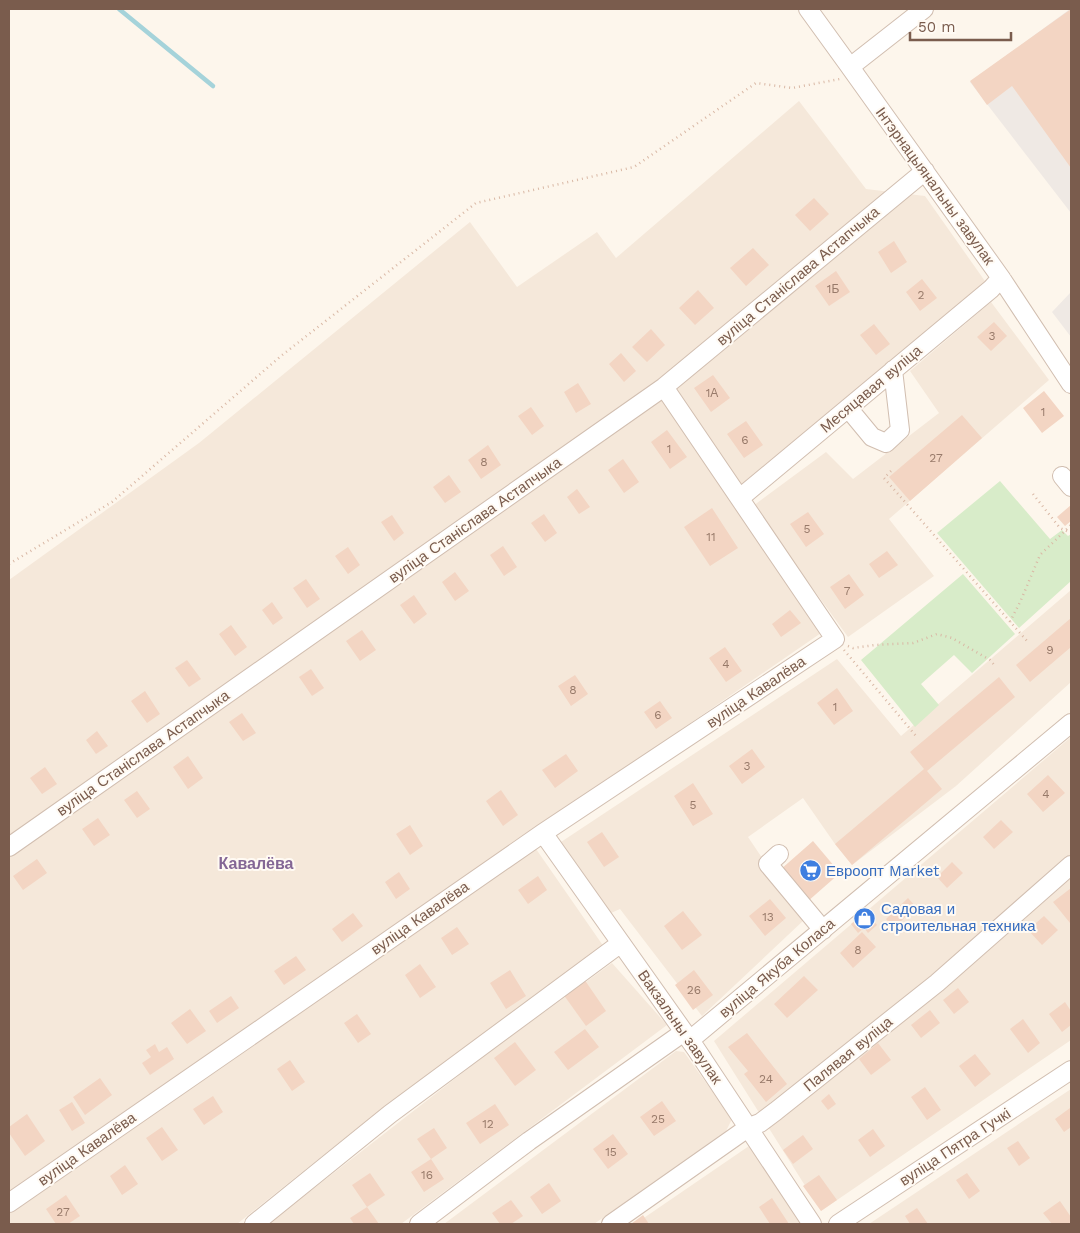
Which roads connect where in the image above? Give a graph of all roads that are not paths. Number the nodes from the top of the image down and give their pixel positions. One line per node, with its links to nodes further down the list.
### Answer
1 (808, 9): 4 (street, Інтэрнацыянальны завулак)
2 (924, 9): 3 (street)
3 (901, 15): 4 (street)
4 (853, 71): 5 (street, Інтэрнацыянальны завулак)
5 (925, 172): 6 (street, Інтэрнацыянальны завулак); 9 (street, вуліца Станіслава Астапчыка)
6 (1001, 278): 7 (street, Месяцавая вуліца); 8 (street, Інтэрнацыянальны завулак)
7 (893, 370): 10 (street, Месяцавая вуліца); 10 (street)
8 (1071, 384)
9 (664, 387): 11 (street); 14 (street, вуліца Станіслава Астапчыка)
10 (848, 408): 11 (street, Месяцавая вуліца)
11 (740, 498): 13 (street, вуліца Кавалёва)
12 (1071, 723): 17 (street, вуліца Якуба Коласа)
13 (543, 833): 18 (street, Вакзальны завулак); 22 (street, вуліца Кавалёва)
14 (9, 847)
15 (779, 854): 17 (street)
16 (1071, 865): 21 (street, Палявая вуліца)
17 (823, 930): 19 (street, вуліца Якуба Коласа)
18 (621, 943): 19 (street, Вакзальны завулак); 23 (street)
19 (687, 1036): 21 (street, Вакзальны завулак); 24 (street, вуліца Якуба Коласа)
20 (1071, 1070): 27 (street, вуліца Пятра Гучкі)
21 (749, 1127): 25 (street, Палявая вуліца); 26 (street, Вакзальны завулак)
22 (9, 1203)
23 (254, 1224)
24 (419, 1224)
25 (611, 1224)
26 (812, 1224)
27 (838, 1224)

